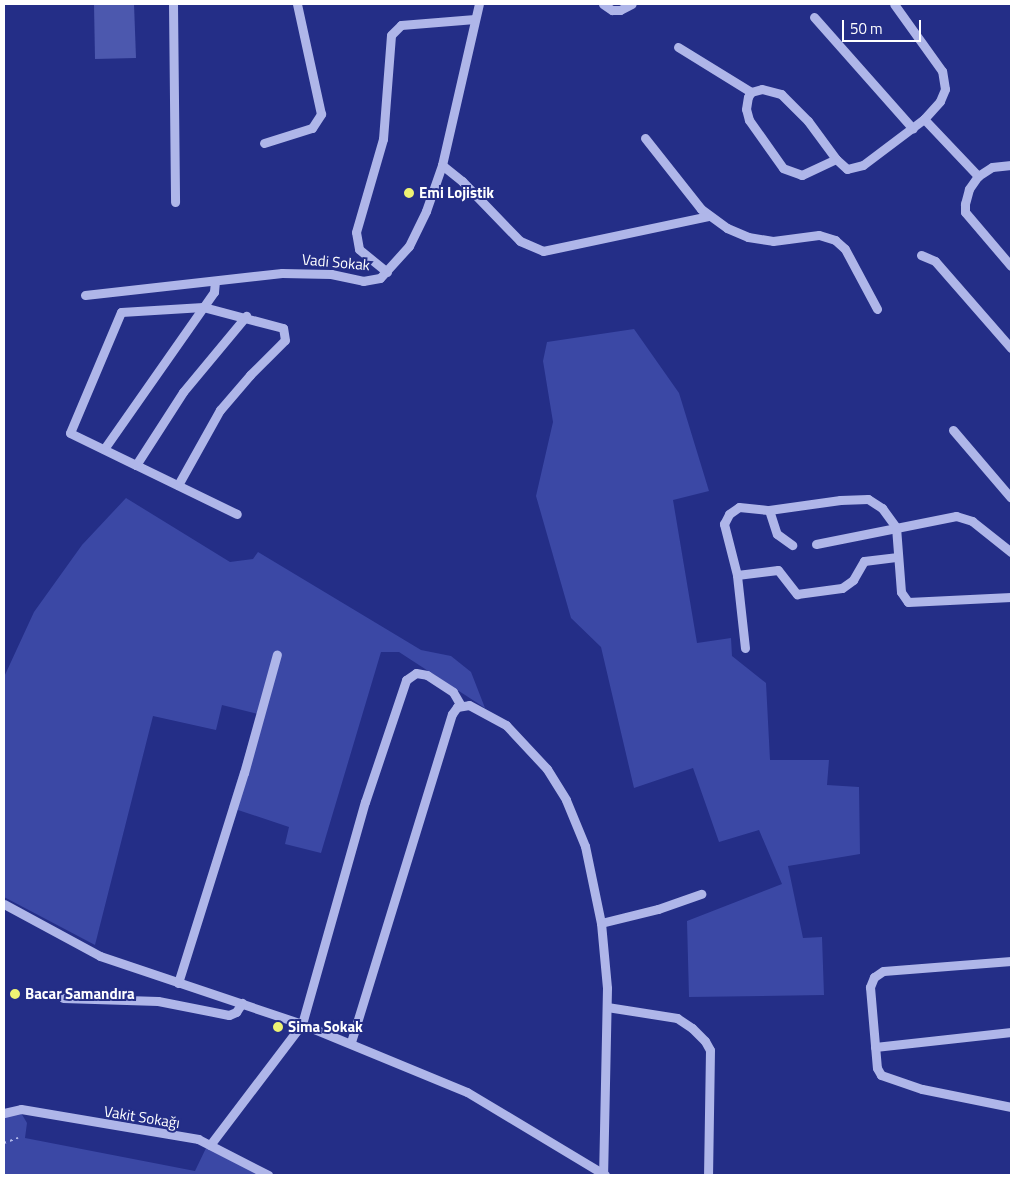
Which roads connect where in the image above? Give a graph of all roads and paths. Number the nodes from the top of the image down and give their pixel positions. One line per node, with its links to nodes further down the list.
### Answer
1 (173, 4): 19 (street)
2 (297, 4): 14 (street)
3 (479, 4): 8 (street, Vadi Sokak)
4 (603, 4): 5 (street)
5 (632, 4)
6 (894, 4): 11 (street)
7 (814, 17): 12 (street)
8 (476, 19): 17 (street, Vadi Sokak); 23 (street)
9 (678, 47): 10 (street)
10 (751, 92): 15 (street); 15 (street)
11 (924, 119): 12 (street); 18 (street)
12 (913, 129): 15 (street)
13 (645, 138): 20 (street)
14 (264, 142)
15 (836, 159)
16 (1011, 164): 18 (street)
17 (442, 166): 20 (street); 23 (street, Vadi Sokak)
18 (978, 176): 22 (street)
19 (176, 202)
20 (709, 216): 27 (street)
21 (921, 255): 29 (street)
22 (1011, 266)
23 (387, 272): 24 (street, Vadi Sokak)
24 (215, 281): 25 (street, Vadi Sokak); 26 (street)
25 (85, 295)
26 (203, 307): 28 (street); 31 (street); 31 (street)
27 (877, 309)
28 (246, 316): 32 (street); 33 (street)
29 (1011, 348)
30 (953, 430): 34 (street)
31 (104, 449): 32 (street)
32 (136, 465): 33 (street)
33 (178, 485): 36 (street)
34 (1011, 498)
35 (769, 510): 37 (street); 39 (street); 42 (street)
36 (237, 514)
37 (896, 527): 38 (street); 40 (street); 41 (street)
38 (816, 544)
39 (792, 545)
40 (1010, 545)
41 (898, 557): 42 (street); 43 (street)
42 (737, 576): 44 (street)
43 (1011, 597)
44 (745, 648)
45 (276, 654): 51 (street)
46 (461, 706): 49 (street); 55 (street); 57 (street)
47 (702, 894): 49 (street)
48 (4, 904): 51 (street)
49 (601, 923): 54 (street)
50 (1011, 960): 58 (street)
51 (178, 983): 53 (street)
52 (63, 998): 53 (street)
53 (242, 1003): 55 (street)
54 (607, 1007): 65 (street); 66 (street)
55 (302, 1024): 57 (street); 63 (street)
56 (1011, 1032): 58 (street)
57 (351, 1042): 65 (street)
58 (875, 1047): 59 (street)
59 (1011, 1107)
60 (4, 1113): 63 (street, Vakit Sokağı)
61 (18, 1138): 62 (path)
62 (4, 1144)
63 (210, 1145): 64 (street, Vakit Sokağı)
64 (268, 1175)
65 (604, 1175)
66 (708, 1175)

